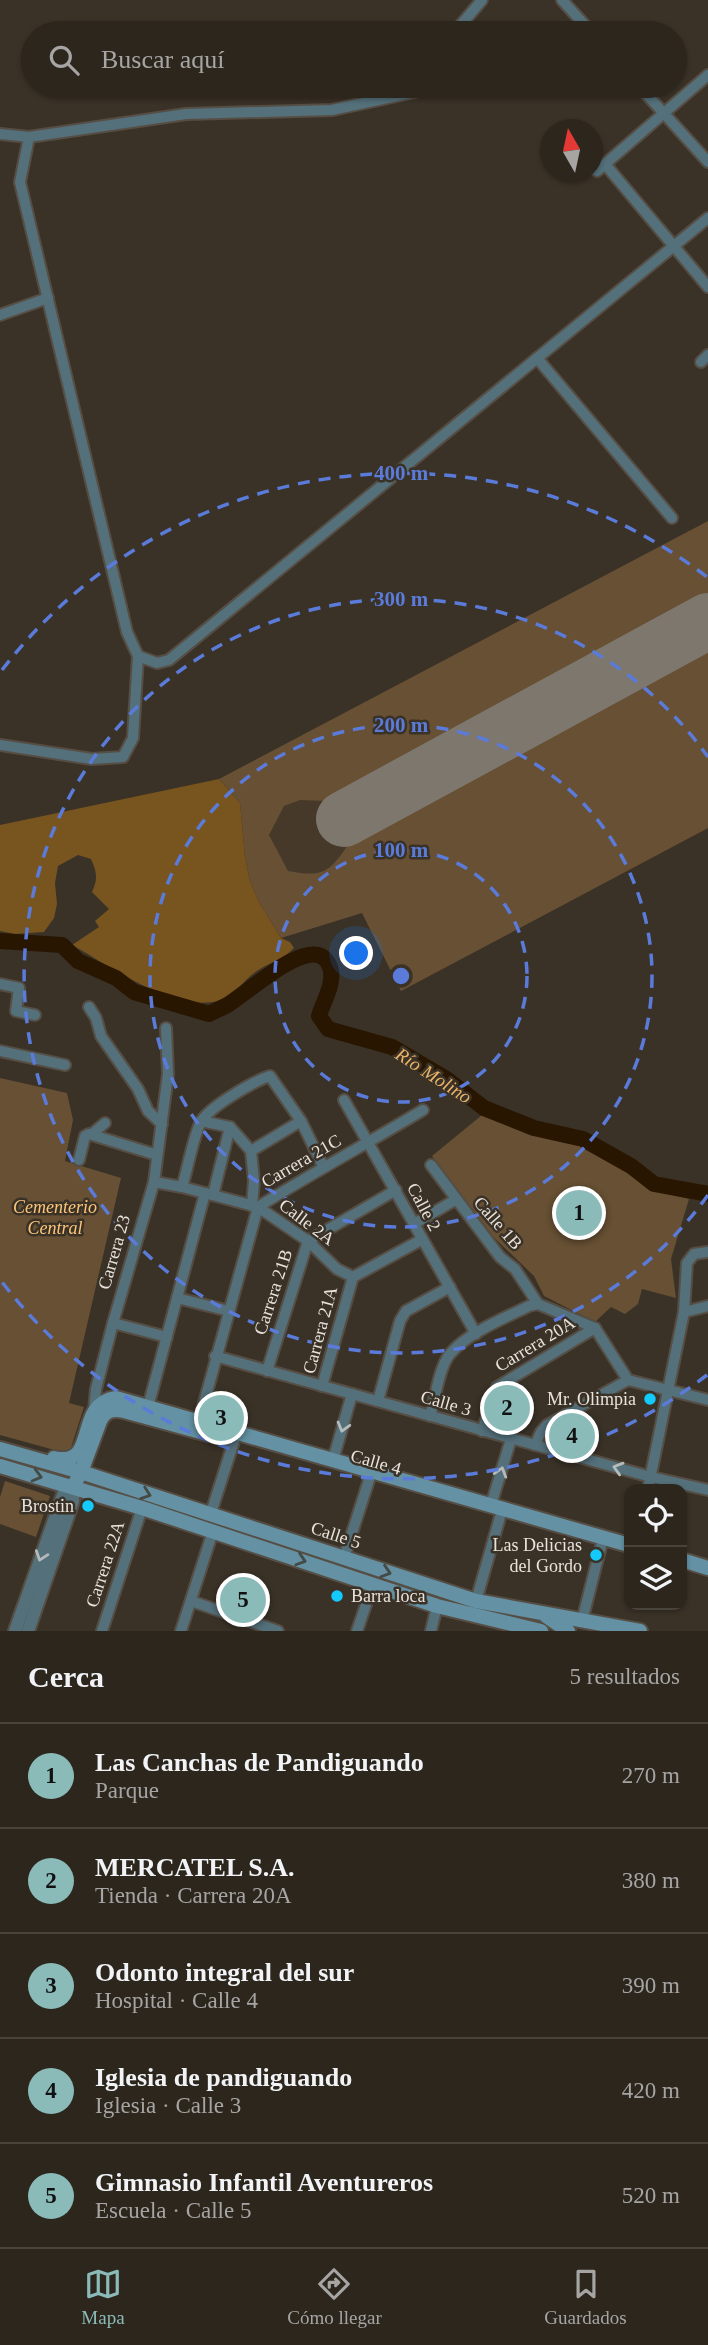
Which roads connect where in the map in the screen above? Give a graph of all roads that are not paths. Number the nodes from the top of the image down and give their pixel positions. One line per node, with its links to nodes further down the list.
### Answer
1 (482, 0): 3 (street)
2 (562, 0): 4 (street)
3 (464, 21)
4 (581, 21)
5 (708, 75): 6 (street)
6 (687, 93)
7 (387, 98): 12 (street)
8 (650, 98): 10 (street)
9 (681, 98): 10 (street)
10 (663, 113): 13 (street); 15 (street)
11 (0, 134): 12 (street)
12 (29, 137): 17 (street)
13 (706, 157)
14 (708, 218): 15 (street)
15 (674, 246): 16 (street); 19 (street)
16 (708, 287)
17 (48, 298): 18 (street); 21 (street)
18 (0, 315)
19 (537, 358): 20 (street); 21 (street)
20 (673, 518)
21 (138, 656): 22 (street)
22 (0, 745)
23 (0, 984): 25 (street)
24 (89, 1007): 34 (street)
25 (35, 1015)
26 (166, 1028): 34 (street, Carrera 23)
27 (0, 1051): 28 (street)
28 (65, 1065)
29 (344, 1100): 37 (street, Calle 2)
30 (423, 1110): 37 (street, Carrera 21C)
31 (201, 1121): 32 (street); 35 (street); 44 (street)
32 (301, 1121): 38 (street); 41 (street)
33 (105, 1123): 36 (street)
34 (162, 1124): 39 (street, Carrera 23)
35 (230, 1127): 38 (street); 46 (street)
36 (92, 1134): 39 (street); 40 (street)
37 (369, 1143): 41 (street, Carrera 21C); 45 (street, Calle 2)
38 (251, 1151): 48 (street)
39 (158, 1155): 43 (street, Carrera 23)
40 (79, 1160)
41 (323, 1166): 48 (street, Carrera 21C)
42 (431, 1166): 47 (street, Calle 1B)
43 (154, 1182): 44 (street, Calle 2A); 60 (street, Carrera 23)
44 (182, 1186): 46 (street, Calle 2A)
45 (396, 1191): 49 (street, Calle 2); 51 (street, Carrera 21B)
46 (209, 1194): 48 (street, Calle 2A); 55 (street)
47 (455, 1200): 49 (street); 56 (street, Calle 1B)
48 (255, 1206): 51 (street, Calle 2A); 58 (street, Carrera 21C)
49 (414, 1224): 50 (street, Calle 2)
50 (421, 1240): 53 (street, Carrera 21A); 54 (street, Calle 2)
51 (308, 1241): 53 (street, Calle 2A); 65 (street, Carrera 21B)
52 (708, 1252): 59 (street)
53 (353, 1277): 67 (street, Carrera 21A)
54 (450, 1287): 62 (street, Calle 2); 72 (street)
55 (177, 1298): 58 (street); 63 (street)
56 (538, 1304): 61 (street); 62 (street)
57 (708, 1306): 59 (street)
58 (229, 1311): 64 (street, Carrera 21C)
59 (684, 1312): 69 (street)
60 (113, 1323): 63 (street); 68 (street, Carrera 23)
61 (595, 1328): 66 (street); 78 (street, Carrera 20A)
62 (476, 1334): 76 (street)
63 (167, 1337): 74 (street)
64 (215, 1356): 65 (street, Calle 3); 77 (street, Carrera 21C)
65 (267, 1371): 67 (street, Calle 3)
66 (628, 1380): 69 (street); 82 (street)
67 (323, 1387): 70 (street, Calle 3)
68 (96, 1389): 73 (street); 75 (street, Carrera 23)
69 (669, 1391): 71 (street); 91 (street)
70 (352, 1394): 72 (street, Calle 3); 87 (street, one-way to 87)
71 (708, 1400)
72 (377, 1401): 76 (street, Calle 3)
73 (113, 1404): 74 (main road, Calle 4); 75 (main road); 80 (main road, Calle 4); 89 (main road)
74 (148, 1407): 77 (main road, Calle 4)
75 (94, 1410): 86 (main road, Carrera 23)
76 (430, 1416): 78 (street, Calle 3)
77 (199, 1421): 81 (main road, Calle 4)
78 (482, 1431): 79 (street, Calle 3)
79 (511, 1439): 82 (street, Calle 3); 95 (street, one-way to 79)
80 (233, 1441): 83 (main road, Calle 4); 96 (street)
81 (282, 1445): 83 (main road); 87 (main road, Calle 4)
82 (535, 1445): 91 (street, Calle 3, one-way to 82)
83 (259, 1448): 90 (main road, Calle 4)
84 (0, 1449): 85 (main road, Calle 5)
85 (25, 1457): 86 (main road, Calle 5); 89 (main road, Calle 5)
86 (67, 1460)
87 (333, 1460): 95 (main road, Calle 4)
88 (0, 1466): 92 (main road, Calle 5, one-way to 92)
89 (81, 1472): 92 (main road); 96 (main road, Calle 5, one-way to 96)
90 (369, 1480): 95 (main road, Calle 4); 104 (street)
91 (650, 1483): 93 (street, Calle 3)
92 (73, 1487): 94 (main road, Calle 5); 115 (street, one-way to 115); 116 (street)
93 (708, 1490)
94 (142, 1508): 98 (main road, Calle 5); 117 (street, Carrera 22A)
95 (495, 1511): 97 (main road, Calle 4); 111 (street)
96 (210, 1516): 99 (main road, Calle 5)
97 (543, 1525): 101 (main road, Calle 4); 102 (main road, Calle 4)
98 (214, 1531): 100 (main road, Calle 5); 110 (street)
99 (283, 1539): 100 (main road); 104 (main road, Calle 5)
100 (246, 1542): 109 (main road, Calle 5, one-way to 109)
101 (624, 1544)
102 (601, 1546): 103 (main road, Calle 4); 114 (street)
103 (624, 1553)
104 (344, 1558): 111 (main road, Calle 5, one-way to 111)
105 (687, 1562): 106 (main road)
106 (708, 1568)
107 (687, 1571): 108 (main road)
108 (708, 1577)
109 (373, 1584): 112 (main road, Calle 5); 120 (street)
110 (191, 1601): 118 (street); 119 (street)
111 (476, 1601): 113 (main road, Calle 5)
112 (437, 1606): 121 (street); 122 (main road, Calle 5)
113 (542, 1613): 114 (main road, Calle 5); 123 (main road)
114 (582, 1620): 124 (main road, Calle 5)
115 (15, 1631)
116 (28, 1631)
117 (102, 1631)
118 (181, 1631)
119 (278, 1631)
120 (357, 1631)
121 (430, 1631)
122 (537, 1631)
123 (568, 1631)
124 (640, 1631)

